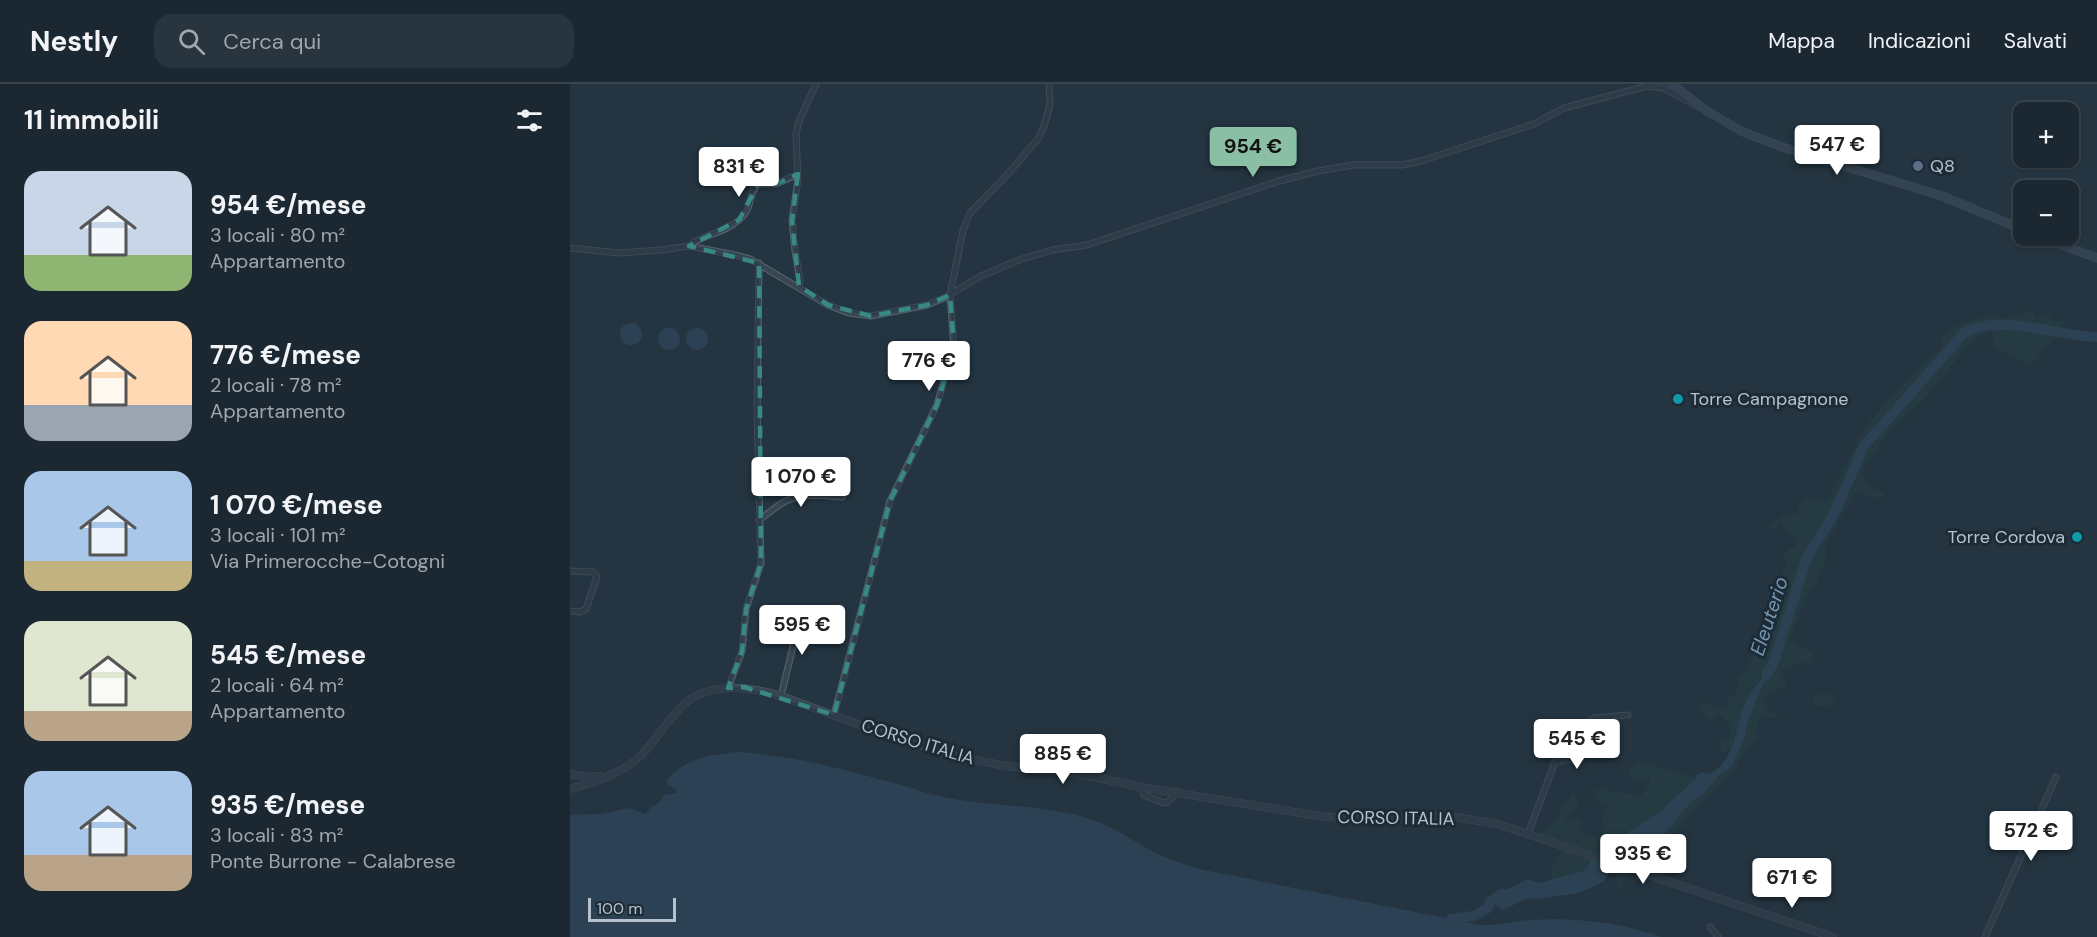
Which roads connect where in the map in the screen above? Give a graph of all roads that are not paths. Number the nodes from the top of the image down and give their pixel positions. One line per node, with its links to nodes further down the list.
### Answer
1 (816, 84): 5 (street)
2 (1049, 84): 13 (street)
3 (1672, 84): 4 (main road)
4 (1704, 109): 6 (main road); 13 (street)
5 (798, 174): 7 (street); 12 (street)
6 (2013, 226)
7 (689, 246): 9 (street); 11 (street)
8 (2064, 246): 10 (main road)
9 (570, 248)
10 (2097, 258)
11 (759, 264): 12 (street); 15 (street)
12 (799, 286): 13 (street)
13 (950, 295): 21 (street)
14 (842, 496): 15 (street)
15 (759, 520): 19 (street)
16 (570, 571): 18 (street)
17 (806, 610): 20 (street)
18 (570, 611)
19 (728, 688): 20 (street, CORSO ITALIA); 24 (street, CORSO ITALIA)
20 (781, 696): 21 (street, CORSO ITALIA)
21 (834, 715): 26 (street, CORSO ITALIA)
22 (1628, 715): 29 (street)
23 (570, 774): 24 (street)
24 (612, 775): 27 (street, CORSO ITALIA)
25 (2056, 777): 33 (street)
26 (1142, 786): 28 (street, CORSO ITALIA); 28 (street)
27 (570, 789)
28 (1176, 792): 29 (street, CORSO ITALIA)
29 (1528, 834): 32 (street, CORSO ITALIA)
30 (1710, 927): 31 (street)
31 (1718, 937)
32 (1833, 937)
33 (1985, 937)

